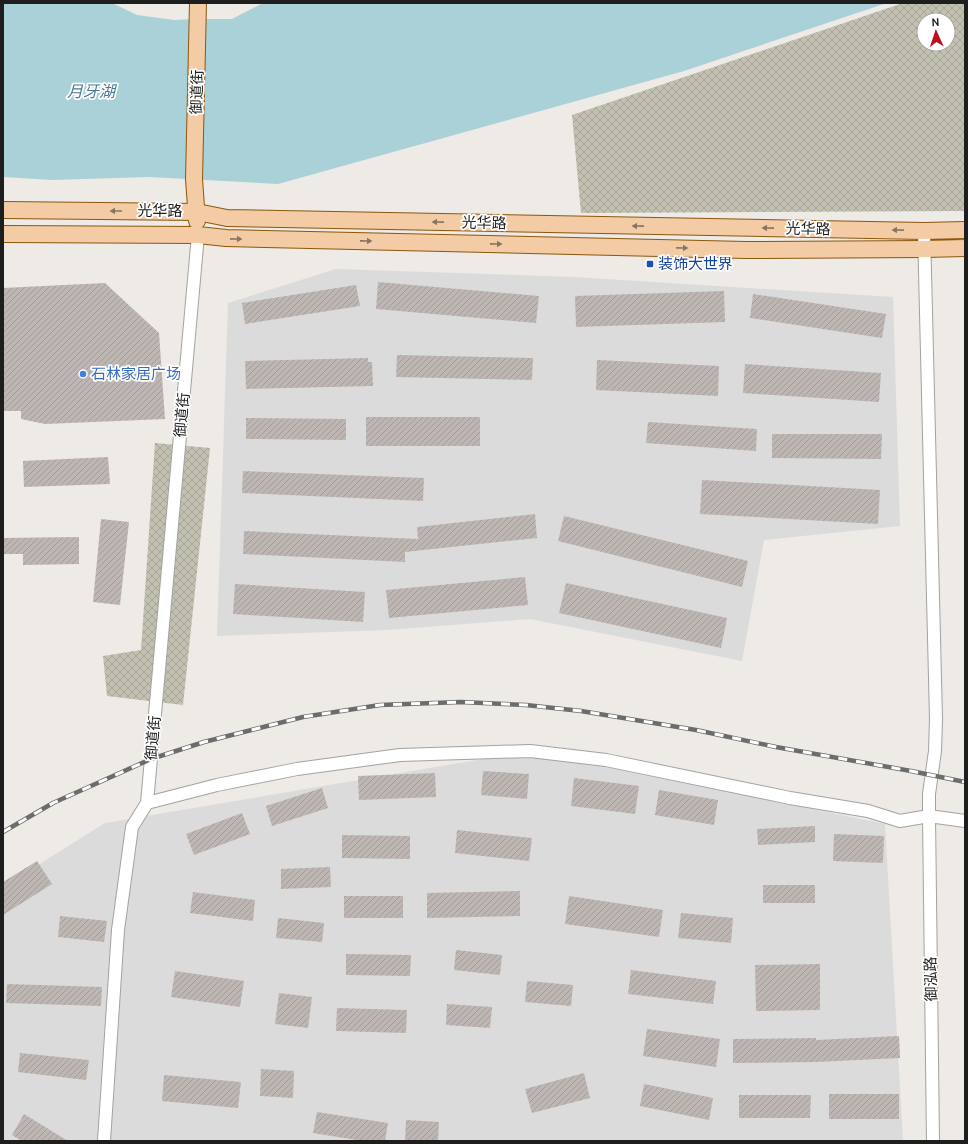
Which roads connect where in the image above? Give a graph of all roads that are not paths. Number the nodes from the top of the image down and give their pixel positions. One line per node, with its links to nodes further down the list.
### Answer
1 (198, 3): 3 (main road)
2 (3, 210): 3 (main road, 光华路, one-way to 2)
3 (197, 212): 5 (main road, 光华路, one-way to 3); 7 (main road)
4 (965, 230): 5 (main road, 光华路)
5 (924, 231): 9 (street, 御泓路)
6 (3, 234): 7 (main road, 光华路)
7 (198, 234): 9 (main road, 光华路, one-way to 9); 10 (street, 御道街)
8 (965, 248): 9 (main road, 光华路)
9 (925, 249): 11 (street, 御泓路)
10 (148, 803): 11 (street); 13 (street)
11 (929, 816): 12 (street); 14 (street, 御泓路)
12 (965, 821)
13 (104, 1141)
14 (934, 1141)

